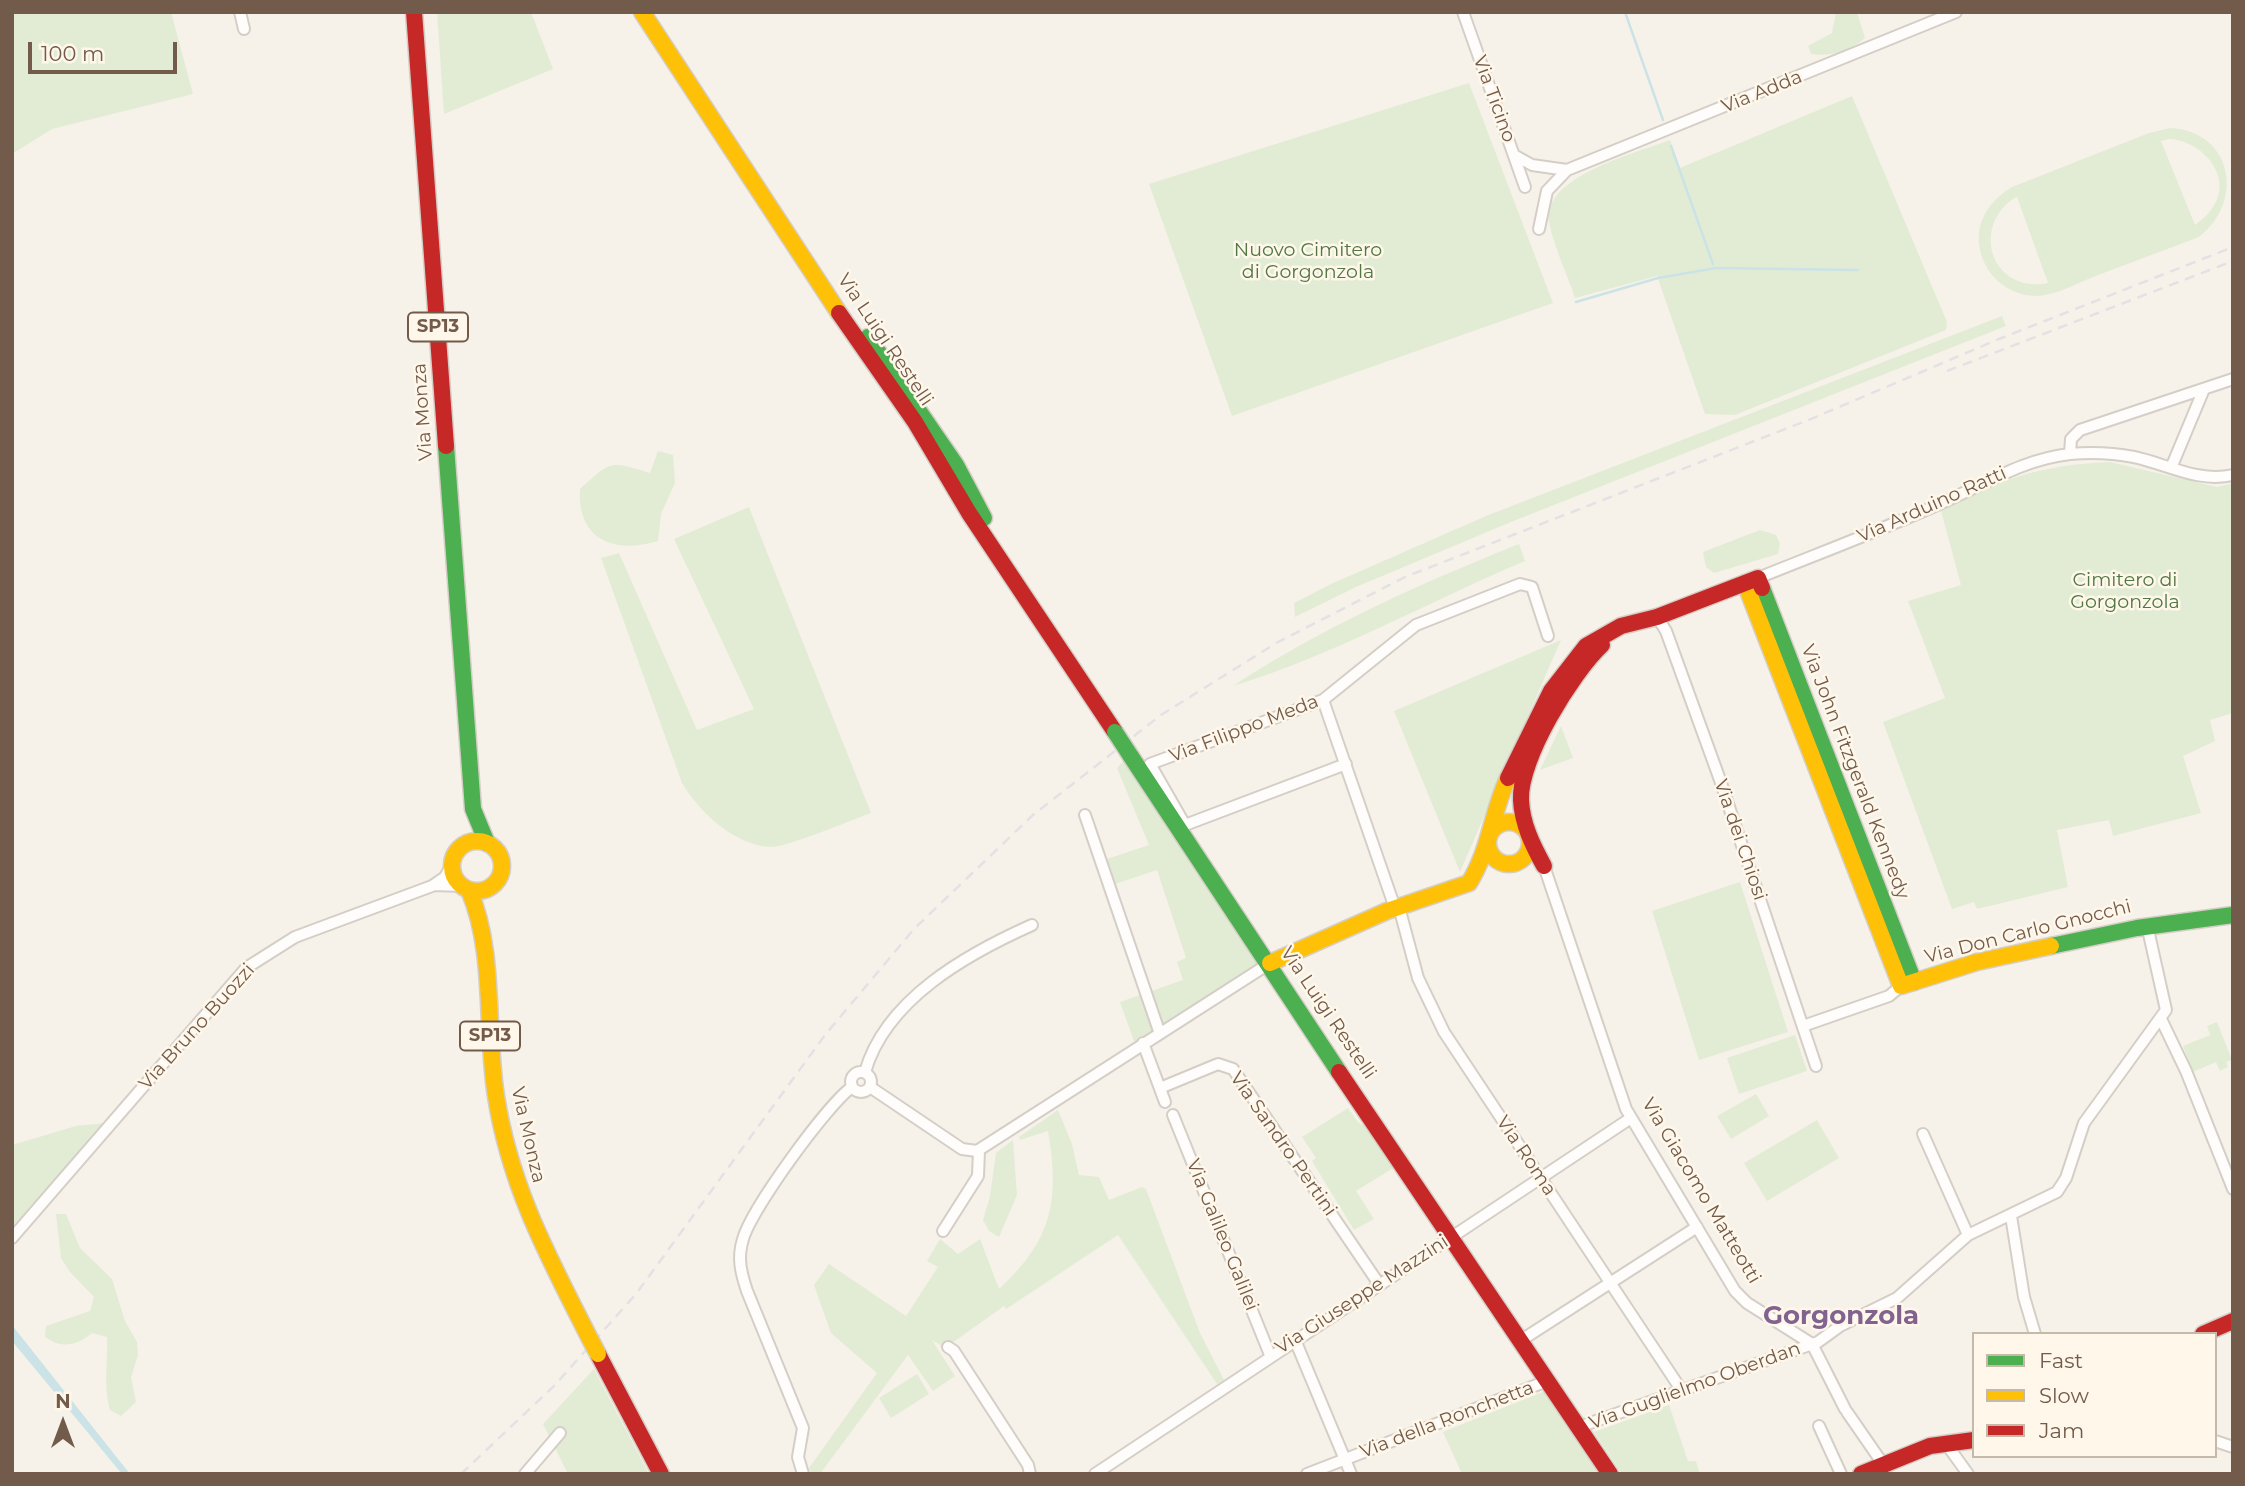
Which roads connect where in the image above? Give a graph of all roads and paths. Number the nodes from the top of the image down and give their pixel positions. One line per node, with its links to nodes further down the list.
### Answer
1 (240, 12): 6 (street)
2 (414, 12): 23 (street, Via Monza / SP13)
3 (642, 12): 39 (street, Via Luigi Restelli, bridge)
4 (1463, 12): 7 (street, Via Ticino)
5 (1956, 12): 9 (street, Via Adda)
6 (244, 29)
7 (1514, 155): 8 (street, Via Adda); 11 (street, Via Ticino)
8 (1543, 168): 9 (street, Via Adda); 11 (street)
9 (1567, 170): 10 (street, Via Adda)
10 (1552, 183): 11 (street); 12 (street)
11 (1525, 187)
12 (1539, 229)
13 (2233, 379): 14 (street)
14 (2204, 389): 15 (street); 16 (street)
15 (2070, 454): 16 (street, Via Arduino Ratti); 18 (street, Via Arduino Ratti)
16 (2171, 468): 17 (street, Via Arduino Ratti)
17 (2233, 475)
18 (1751, 581): 19 (street); 40 (street, Via John Fitzgerald Kennedy)
19 (1657, 617): 25 (street); 26 (street); 42 (street, Via dei Chiosi)
20 (1548, 636): 21 (street, Via Filippo Meda)
21 (1323, 700): 22 (street, Via Roma); 22 (street, Via Filippo Meda)
22 (1346, 764): 34 (street, Via Roma)
23 (473, 809): 27 (street, Via Monza / SP13); 28 (street, Via Monza / SP13)
24 (1085, 815): 43 (street)
25 (1529, 837): 26 (street); 26 (street); 30 (street)
26 (1488, 838): 34 (street)
27 (487, 843): 28 (street); 32 (street, Via Monza / SP13)
28 (464, 844): 29 (street, Via Monza / SP13)
29 (451, 866): 31 (street, Via Bruno Buozzi); 33 (street, Via Monza / SP13)
30 (1544, 866): 52 (street, Via Giacomo Matteotti)
31 (432, 886): 33 (street, Via Bruno Buozzi); 61 (street, Via Bruno Buozzi)
32 (491, 887): 33 (street); 36 (street, Via Monza / SP13)
33 (465, 888): 36 (street, Via Monza / SP13)
34 (1397, 907): 39 (street); 55 (street, Via Roma)
35 (2233, 915): 38 (street, Via Don Carlo Gnocchi)
36 (482, 925): 83 (street, Via Monza / SP13)
37 (1032, 925): 46 (street)
38 (2147, 925): 40 (street, Via Don Carlo Gnocchi); 41 (street)
39 (1270, 963): 43 (street); 62 (street, Via Luigi Restelli)
40 (1907, 984): 42 (street, Via Don Carlo Gnocchi)
41 (2162, 1017): 56 (street); 57 (street, Via Guglielmo Oberdan)
42 (1803, 1026): 45 (street, Via dei Chiosi)
43 (1159, 1031): 44 (street)
44 (1143, 1043): 49 (street); 54 (street)
45 (1816, 1066)
46 (865, 1072): 47 (street); 48 (street)
47 (852, 1087): 48 (street); 84 (street)
48 (870, 1087): 54 (street)
49 (1160, 1088): 50 (street); 63 (street, Via Sandro Pertini)
50 (1166, 1102)
51 (1173, 1115): 72 (street, Via Galileo Galilei)
52 (1632, 1118): 55 (street, Via Giuseppe Mazzini); 58 (street, Via Giacomo Matteotti)
53 (1923, 1134): 60 (street)
54 (979, 1150): 59 (street)
55 (1541, 1178): 62 (street, Via Giuseppe Mazzini); 64 (street, Via Roma)
56 (2233, 1189)
57 (2011, 1216): 60 (street, Via Guglielmo Oberdan); 66 (street)
58 (1697, 1227): 64 (street); 70 (street, Via Giacomo Matteotti)
59 (943, 1231)
60 (1968, 1235): 70 (street, Via Guglielmo Oberdan)
61 (12, 1238)
62 (1449, 1238): 63 (street, Via Giuseppe Mazzini); 69 (street, Via Luigi Restelli)
63 (1378, 1284): 68 (street, Via Giuseppe Mazzini)
64 (1611, 1284): 69 (street); 74 (street, Via Roma)
65 (2233, 1321): 67 (street)
66 (2034, 1332)
67 (2208, 1332)
68 (1295, 1340): 72 (street, Via Giuseppe Mazzini); 80 (street)
69 (1520, 1341): 73 (street, Via Luigi Restelli)
70 (1812, 1344): 74 (street, Via Guglielmo Oberdan); 81 (street)
71 (948, 1347): 85 (street)
72 (1270, 1355): 86 (street, Via Giuseppe Mazzini)
73 (1547, 1381): 76 (street, Via Luigi Restelli); 80 (street, Via della Ronchetta)
74 (1682, 1391): 76 (street, Via Guglielmo Oberdan)
75 (1819, 1426): 90 (street)
76 (1579, 1427): 89 (street, Via Luigi Restelli)
77 (560, 1433): 82 (street)
78 (1972, 1440): 79 (street)
79 (1947, 1445): 81 (street); 92 (street)
80 (1345, 1459): 87 (street, Via della Ronchetta); 88 (street)
81 (1883, 1464): 91 (street)
82 (525, 1474)
83 (661, 1474)
84 (803, 1474)
85 (1030, 1474)
86 (1095, 1474)
87 (1307, 1474)
88 (1350, 1474)
89 (1610, 1474)
90 (1841, 1474)
91 (1861, 1474)
92 (1968, 1474)

